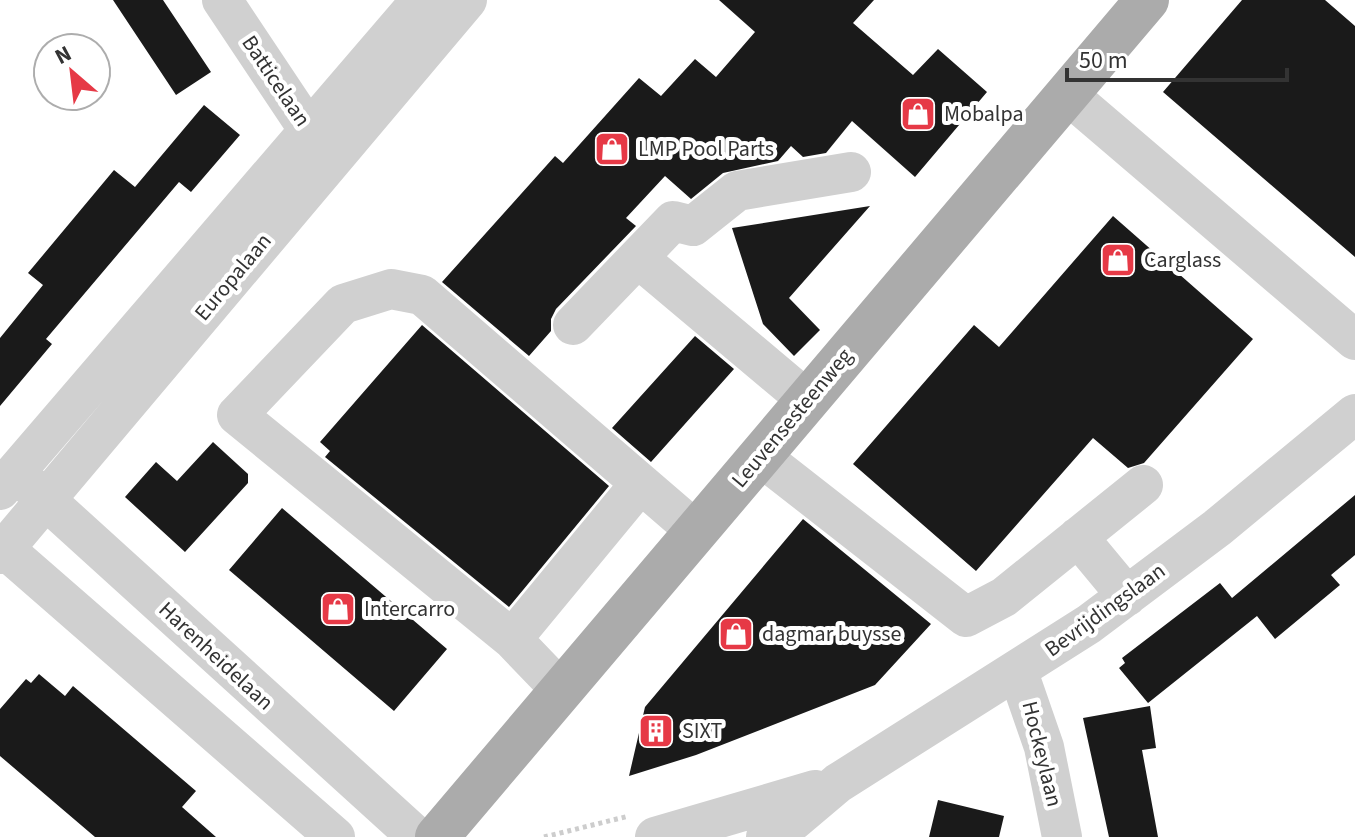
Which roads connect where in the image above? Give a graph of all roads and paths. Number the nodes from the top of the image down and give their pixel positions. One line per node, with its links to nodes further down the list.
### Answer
1 (222, 0): 6 (street, Batticelaan)
2 (421, 0): 6 (street, Europalaan)
3 (467, 0): 6 (street, Europalaan)
4 (1147, 0): 5 (main road, Leuvensesteenweg)
5 (1067, 94): 10 (street); 11 (main road, Leuvensesteenweg)
6 (320, 147): 16 (street, Europalaan)
7 (851, 172): 8 (street)
8 (638, 258): 9 (street); 11 (street)
9 (573, 325)
10 (1355, 340)
11 (807, 400): 13 (main road, Leuvensesteenweg)
12 (1355, 414): 20 (street, Bevrijdingslaan)
13 (760, 456): 17 (main road, Leuvensesteenweg); 18 (street)
14 (640, 484): 17 (street); 21 (street); 21 (street)
15 (1143, 485): 18 (street)
16 (20, 487): 19 (street, Europalaan); 26 (street, Harenheidelaan)
17 (696, 531): 23 (main road, Leuvensesteenweg)
18 (1078, 537): 20 (street)
19 (1, 549): 25 (street)
20 (1127, 596): 22 (street, Bevrijdingslaan)
21 (512, 639): 23 (street)
22 (1018, 672): 24 (street, Bevrijdingslaan); 30 (street, Hockeylaan)
23 (560, 689): 27 (main road, Leuvensesteenweg)
24 (838, 783): 28 (street, Bevrijdingslaan); 29 (street, Bevrijdingslaan)
25 (335, 837)
26 (417, 837)
27 (437, 837)
28 (655, 837)
29 (766, 837)
30 (1062, 837)

